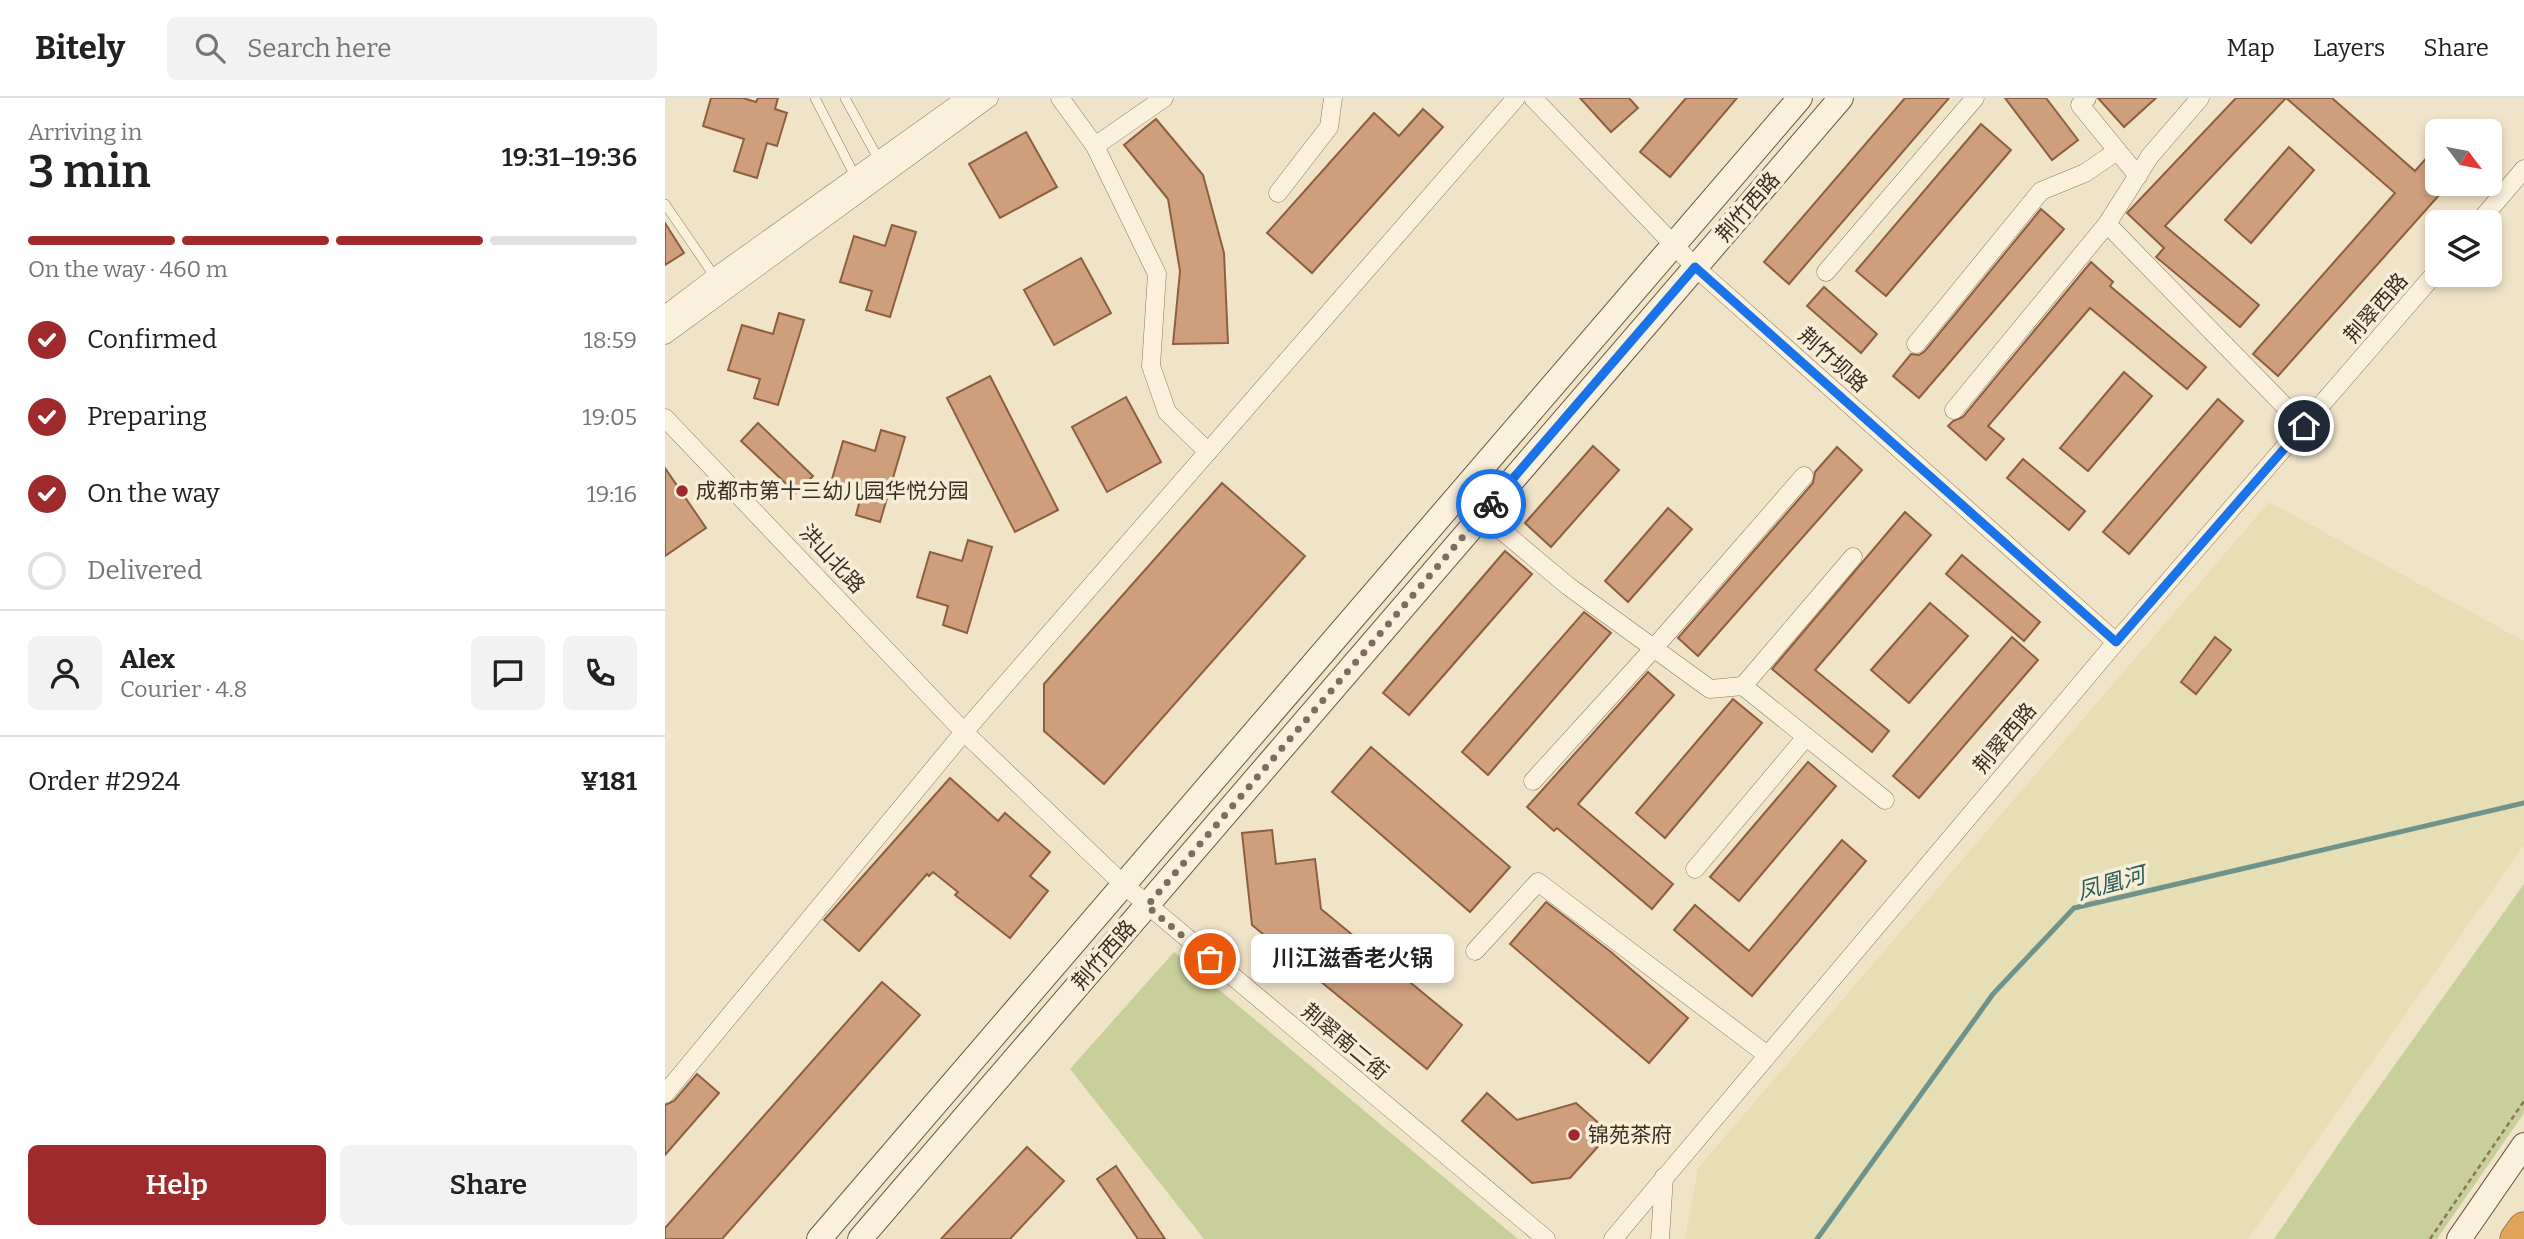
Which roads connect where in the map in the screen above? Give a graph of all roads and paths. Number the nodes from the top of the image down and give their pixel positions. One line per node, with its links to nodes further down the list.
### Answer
1 (815, 98): 20 (lane)
2 (845, 98): 17 (lane)
3 (966, 98): 17 (street)
4 (989, 98): 31 (street)
5 (1060, 98): 15 (street)
6 (1164, 98): 15 (street)
7 (1333, 98): 21 (street)
8 (1516, 98): 36 (street)
9 (1533, 98): 25 (street, 荆竹坝路)
10 (1801, 98): 25 (main road, 荆竹西路)
11 (1841, 98): 26 (main road, 荆竹西路)
12 (1975, 98): 27 (street)
13 (2200, 98): 19 (street)
14 (2080, 100): 16 (street)
15 (1095, 146): 36 (street)
16 (2117, 151): 19 (street); 32 (street)
17 (879, 160): 20 (street)
18 (2524, 169): 23 (street)
19 (2137, 176): 24 (street)
20 (856, 178): 28 (street)
21 (1278, 192)
22 (665, 204): 28 (lane)
23 (2489, 210)
24 (2107, 224): 33 (street); 35 (street)
25 (1672, 246): 26 (street, 荆竹坝路); 48 (main road, 荆竹西路)
26 (1695, 267): 38 (main road, 荆竹西路); 40 (street, 荆竹坝路)
27 (1826, 272)
28 (715, 277): 30 (street)
29 (2425, 285): 35 (street, 荆翠西路)
30 (665, 315)
31 (665, 335)
32 (1916, 344)
33 (1954, 410)
34 (665, 418): 43 (street, 洪山北路)
35 (2304, 426): 40 (street, 荆翠西路)
36 (1208, 452): 43 (street)
37 (1804, 476): 41 (street)
38 (1482, 514): 41 (street); 49 (main road, 荆竹西路)
39 (1853, 557): 42 (street)
40 (2116, 642): 51 (street, 荆翠西路)
41 (1654, 648): 42 (street); 45 (street)
42 (1743, 687): 44 (street)
43 (964, 732): 48 (street, 荆翠南二街); 52 (street)
44 (1806, 737): 46 (street); 47 (street)
45 (1533, 781)
46 (1885, 800)
47 (1695, 869)
48 (1124, 885): 49 (street, 荆翠南二街); 57 (main road, 荆竹西路)
49 (1147, 906): 58 (main road, 荆竹西路); 59 (street, 荆翠南二街)
50 (1475, 951): 51 (street)
51 (1766, 1054): 55 (street, 荆翠西路)
52 (665, 1094)
53 (2524, 1101): 62 (path)
54 (2524, 1145): 63 (main road)
55 (1664, 1177): 60 (street, 荆翠西路); 61 (street)
56 (2524, 1228): 64 (highway)
57 (819, 1239)
58 (859, 1239)
59 (1546, 1239)
60 (1613, 1239)
61 (1660, 1239)
62 (2430, 1239)
63 (2459, 1239)
64 (2517, 1239)

